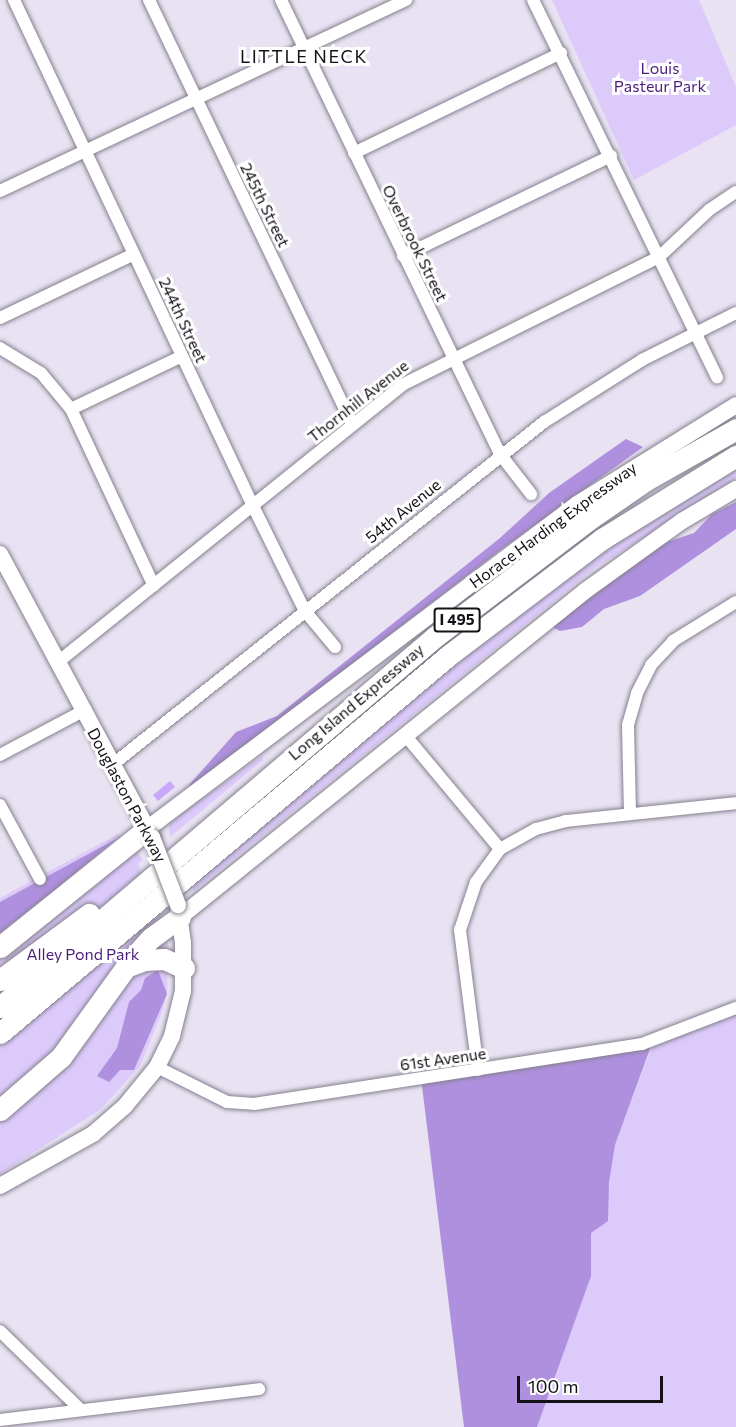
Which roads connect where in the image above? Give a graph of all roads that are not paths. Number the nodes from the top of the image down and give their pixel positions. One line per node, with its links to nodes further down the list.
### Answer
1 (14, 0): 9 (street, 244th Street)
2 (149, 0): 8 (street, 245th Street)
3 (281, 0): 6 (street, Overbrook Street)
4 (406, 0): 6 (street)
5 (533, 0): 7 (street)
6 (304, 49): 8 (street); 10 (street, Overbrook Street)
7 (561, 53): 10 (street); 11 (street)
8 (197, 101): 9 (street); 26 (street, 245th Street)
9 (85, 151): 12 (street); 14 (street, 244th Street)
10 (354, 153): 15 (street, Overbrook Street)
11 (610, 156): 15 (street); 16 (street)
12 (0, 191)
13 (736, 192): 16 (street, Thornhill Avenue)
14 (134, 254): 18 (street); 21 (street, 244th Street)
15 (404, 256): 22 (street, Overbrook Street)
16 (659, 257): 19 (street); 22 (street, Thornhill Avenue)
17 (736, 313): 19 (street, 54th Avenue)
18 (0, 318)
19 (694, 332): 23 (street); 28 (street, 54th Avenue)
20 (0, 348): 25 (street)
21 (182, 356): 25 (street); 32 (street, 244th Street)
22 (452, 358): 26 (street, Thornhill Avenue); 28 (street, Overbrook Street)
23 (717, 377)
24 (736, 405): 46 (main road, Horace Harding Expressway)
25 (71, 409): 34 (street)
26 (352, 424): 32 (street, Thornhill Avenue)
27 (736, 429): 47 (highway, Long Island Expressway / I 495)
28 (500, 454): 31 (street, Overbrook Street); 36 (street, 54th Avenue)
29 (736, 456): 49 (highway, Long Island Expressway / I 495)
30 (736, 489): 40 (main road)
31 (531, 494)
32 (253, 506): 34 (street, Thornhill Avenue); 36 (street, 244th Street)
33 (0, 554): 38 (main road, Douglaston Parkway)
34 (154, 586): 38 (street, Thornhill Avenue)
35 (736, 602): 45 (street)
36 (305, 611): 37 (street, 244th Street); 42 (street, 54th Avenue)
37 (335, 647)
38 (58, 662): 39 (main road, Douglaston Parkway)
39 (83, 711): 41 (street); 42 (main road, Douglaston Parkway)
40 (405, 735): 48 (street); 51 (main road)
41 (0, 755)
42 (112, 765): 46 (main road, Douglaston Parkway)
43 (736, 803): 45 (street)
44 (0, 805): 50 (street)
45 (630, 814): 48 (street)
46 (149, 833): 51 (main road, Douglaston Parkway, bridge); 52 (highway)
47 (197, 837): 55 (highway); 56 (highway, Long Island Expressway / I 495)
48 (500, 849): 61 (street)
49 (212, 855): 58 (highway, Long Island Expressway / I 495); 59 (highway)
50 (40, 879)
51 (179, 911): 53 (highway); 54 (main road, Douglaston Parkway)
52 (0, 947)
53 (126, 968): 54 (highway); 62 (highway)
54 (184, 968): 60 (main road, Douglaston Parkway)
55 (0, 980)
56 (0, 1007)
57 (736, 1008): 61 (street, 61st Avenue)
58 (0, 1033)
59 (0, 1049)
60 (157, 1067): 61 (street, 61st Avenue); 63 (main road, Douglaston Parkway)
61 (478, 1070)
62 (0, 1110)
63 (0, 1186)
64 (0, 1331): 66 (street)
65 (259, 1389): 66 (street)
66 (81, 1410): 67 (street)
67 (0, 1420)

